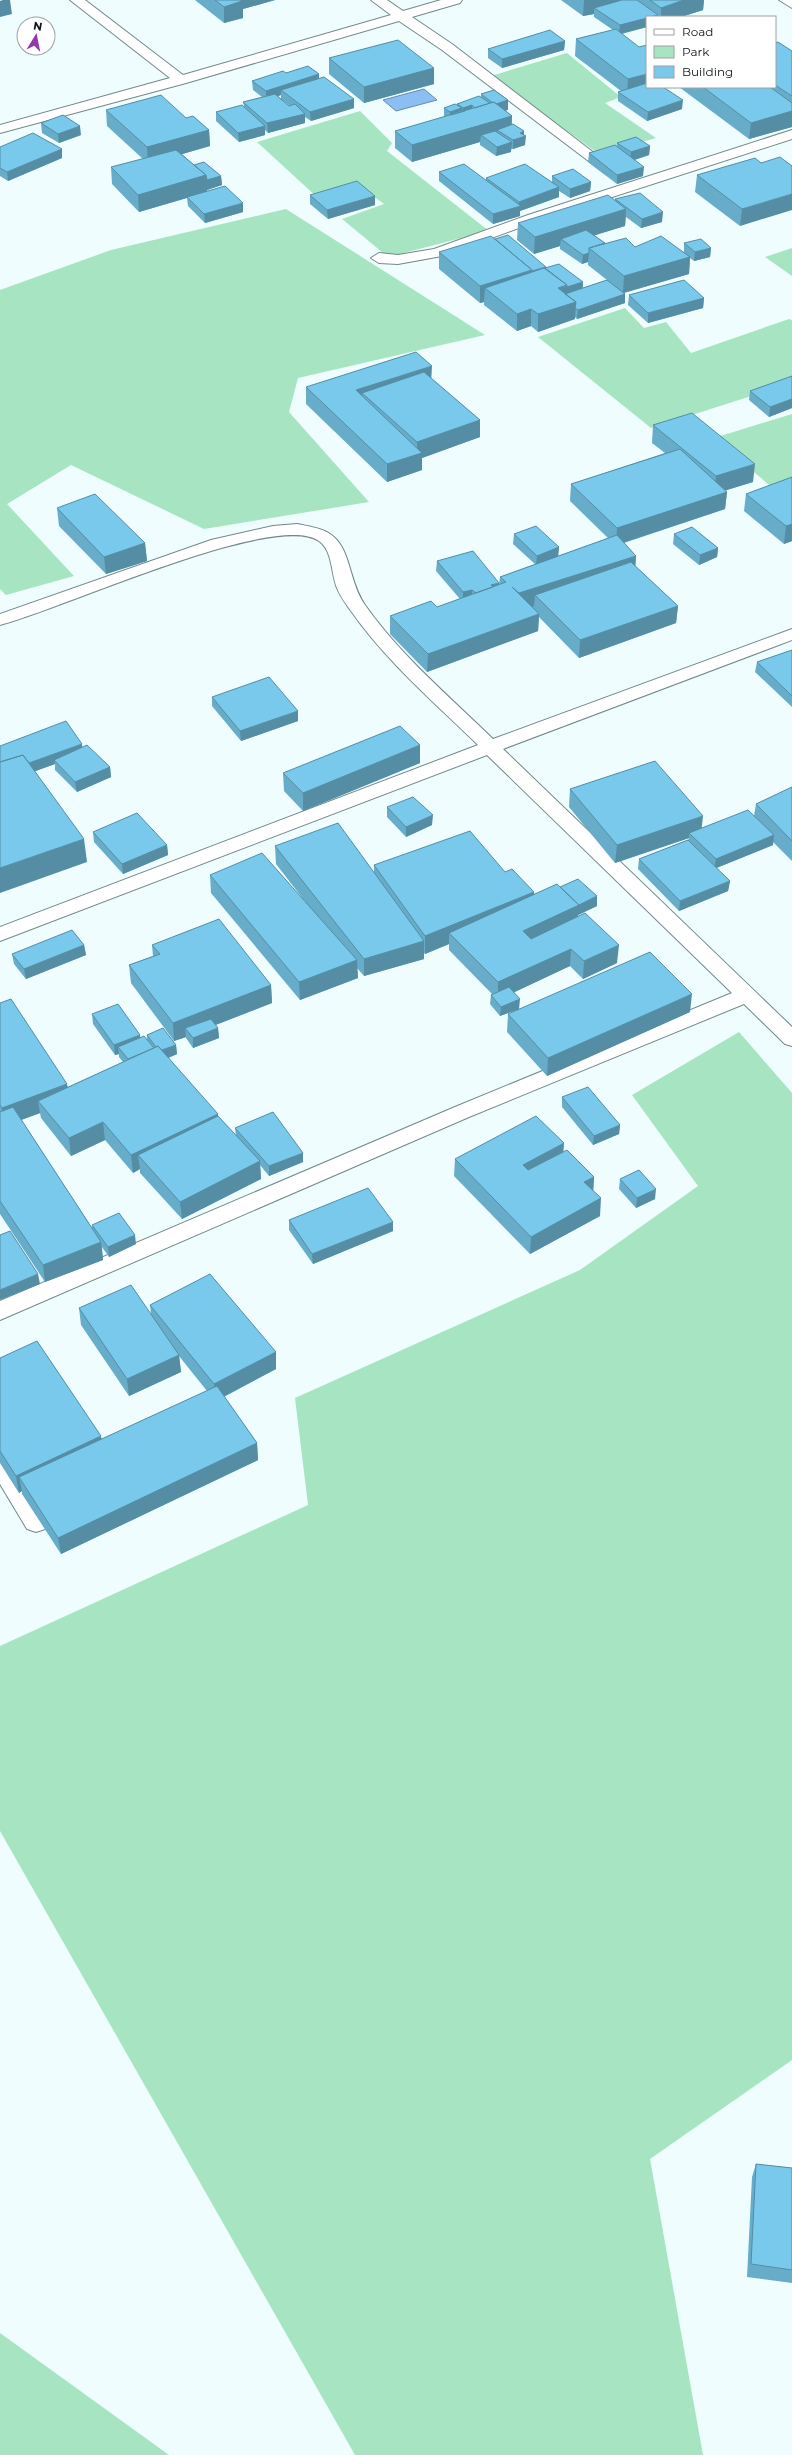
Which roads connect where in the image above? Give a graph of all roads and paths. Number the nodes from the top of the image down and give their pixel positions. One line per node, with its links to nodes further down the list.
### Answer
1 (77, 0): 7 (street)
2 (378, 0): 6 (street)
3 (455, 0): 6 (street)
4 (786, 0): 5 (street)
5 (792, 4)
6 (403, 16): 7 (street); 10 (street)
7 (181, 80): 8 (street)
8 (0, 129)
9 (792, 134): 10 (street)
10 (632, 185): 11 (street)
11 (379, 258)
12 (0, 620): 14 (street)
13 (792, 634): 14 (street)
14 (490, 747): 15 (street); 16 (street)
15 (0, 934)
16 (747, 995): 17 (street); 18 (street)
17 (792, 1039)
18 (0, 1310)
19 (0, 1464): 20 (street)
20 (36, 1522)

